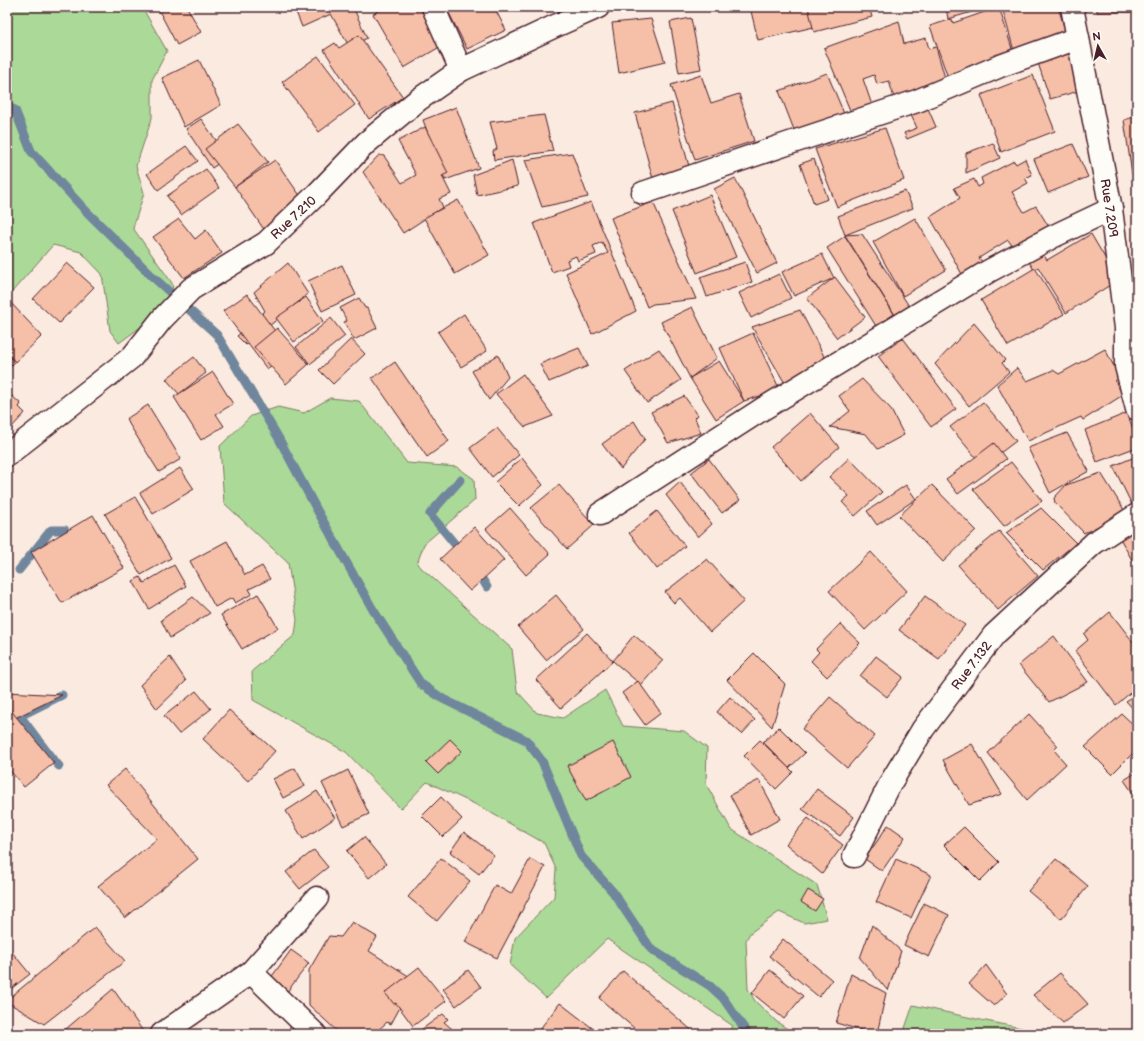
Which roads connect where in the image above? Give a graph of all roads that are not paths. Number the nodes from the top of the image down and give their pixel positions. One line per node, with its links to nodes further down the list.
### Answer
1 (433, 7): 5 (street)
2 (598, 7): 5 (street, Rue 7.210)
3 (1072, 7): 4 (street, Rue 7.209)
4 (1078, 38): 6 (street); 7 (street, Rue 7.209)
5 (461, 70): 9 (street, Rue 7.210)
6 (643, 193)
7 (1111, 209): 8 (street, Rue 7.209); 10 (street)
8 (1137, 409)
9 (7, 455)
10 (600, 514)
11 (1137, 515): 12 (street, Rue 7.132)
12 (854, 856)
13 (316, 898): 14 (street)
14 (251, 972): 15 (street); 16 (street)
15 (162, 1034)
16 (315, 1034)

